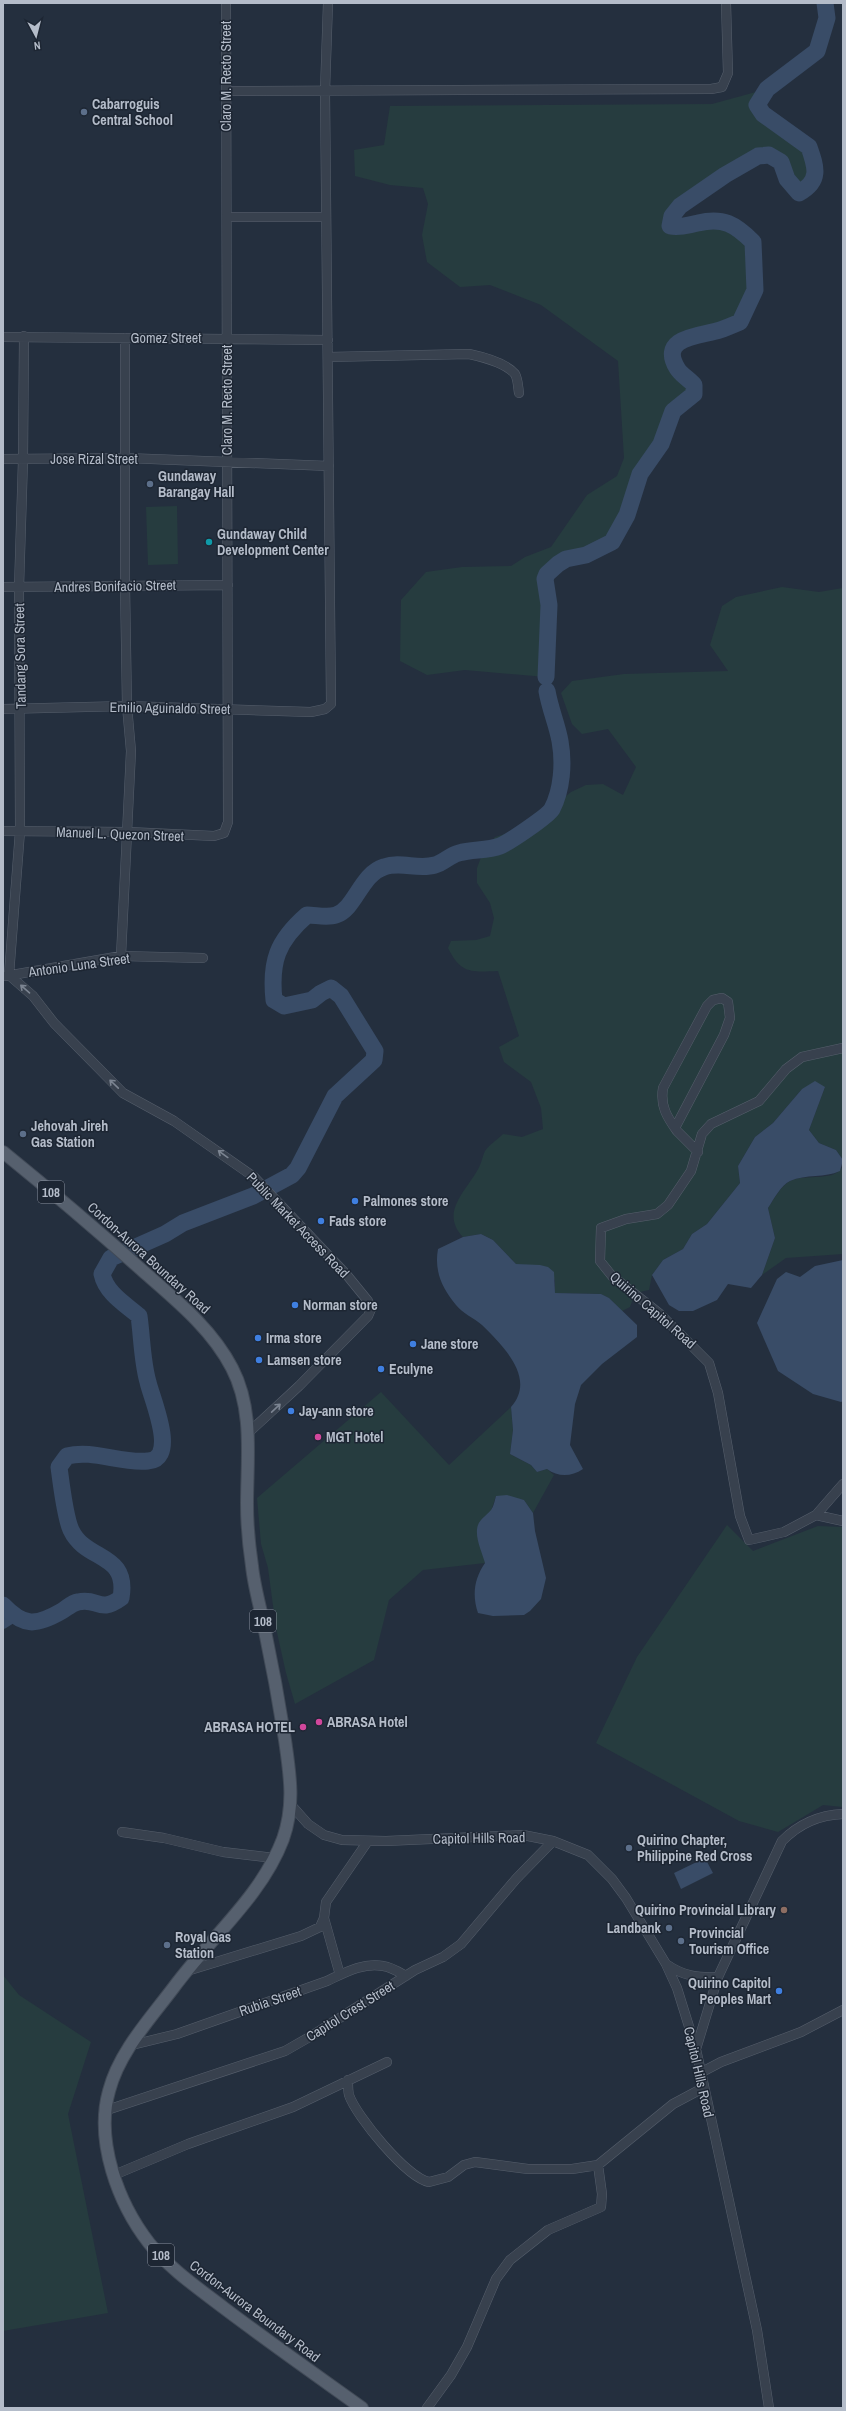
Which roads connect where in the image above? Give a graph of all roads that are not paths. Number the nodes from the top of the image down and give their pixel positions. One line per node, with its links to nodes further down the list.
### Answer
1 (226, 3): 4 (street, Claro M. Recto Street)
2 (328, 3): 5 (street)
3 (726, 3): 5 (street)
4 (226, 91): 5 (street); 6 (street, Claro M. Recto Street)
5 (325, 91): 7 (street)
6 (227, 217): 7 (street); 11 (street, Claro M. Recto Street)
7 (326, 217): 12 (street)
8 (24, 336): 9 (street, Gomez Street); 10 (street, Gomez Street); 17 (street, Tandang Sora Street)
9 (3, 337)
10 (125, 338): 11 (street, Gomez Street); 15 (street)
11 (227, 338): 12 (street, Gomez Street); 18 (street, Claro M. Recto Street)
12 (328, 340): 13 (street)
13 (328, 357): 14 (street); 19 (street)
14 (520, 393)
15 (126, 458): 17 (street, Jose Rizal Street); 18 (street, Jose Rizal Street); 20 (street)
16 (3, 460): 17 (street, Jose Rizal Street)
17 (23, 460): 23 (street, Tandang Sora Street)
18 (227, 461): 19 (street, Jose Rizal Street); 21 (street, Claro M. Recto Street)
19 (330, 466): 27 (street, Emilio Aguinaldo Street)
20 (125, 585): 21 (street, Andres Bonifacio Street); 23 (street, Andres Bonifacio Street); 24 (street)
21 (228, 585): 27 (street, Claro M. Recto Street)
22 (3, 587): 23 (street, Andres Bonifacio Street)
23 (19, 588): 26 (street, Tandang Sora Street)
24 (127, 706): 26 (street, Emilio Aguinaldo Street); 27 (street, Emilio Aguinaldo Street); 31 (street)
25 (3, 709): 26 (street, Emilio Aguinaldo Street)
26 (21, 709): 30 (street, Tandang Sora Street)
27 (228, 709): 28 (street, Claro M. Recto Street)
28 (228, 822): 31 (street, Manuel L. Quezon Street)
29 (3, 830): 30 (street, Manuel L. Quezon Street)
30 (20, 831): 31 (street, Manuel L. Quezon Street); 34 (street, Tandang Sora Street)
31 (129, 832): 32 (street)
32 (122, 956): 33 (street, Antonio Luna Street); 34 (street, Antonio Luna Street)
33 (203, 958)
34 (6, 976): 39 (street, Public Market Access Road, one-way to 34)
35 (843, 1048): 38 (street, Quirino Capitol Road)
36 (675, 1128): 36 (street); 38 (street)
37 (3, 1152): 39 (main road, Cordon-Aurora Boundary Road / 108)
38 (698, 1152): 41 (street, Quirino Capitol Road)
39 (247, 1434): 43 (main road, Cordon-Aurora Boundary Road / 108)
40 (843, 1484): 41 (street)
41 (816, 1515): 42 (street)
42 (843, 1521)
43 (292, 1806): 46 (street, Capitol Hills Road); 48 (main road, Cordon-Aurora Boundary Road / 108)
44 (843, 1814): 54 (street)
45 (122, 1832): 48 (street)
46 (368, 1841): 47 (street, Capitol Hills Road); 49 (street)
47 (553, 1842): 50 (street, Capitol Hills Road); 53 (street, Capitol Crest Street)
48 (274, 1858): 51 (main road, Cordon-Aurora Boundary Road / 108)
49 (324, 1918): 51 (street); 52 (street)
50 (666, 1964): 54 (street); 57 (street, Capitol Hills Road)
51 (185, 1971): 56 (main road, Cordon-Aurora Boundary Road / 108)
52 (340, 1975): 53 (street, Rubia Street); 56 (street, Rubia Street)
53 (406, 1976): 62 (street, Capitol Crest Street)
54 (718, 1977): 57 (street)
55 (843, 2010): 59 (street)
56 (132, 2045): 62 (main road, Cordon-Aurora Boundary Road / 108)
57 (696, 2049): 59 (street, Capitol Hills Road)
58 (387, 2062): 60 (street)
59 (700, 2073): 61 (street, Capitol Hills Road)
60 (348, 2080): 63 (street); 64 (street)
61 (702, 2088): 63 (street); 67 (street, Capitol Hills Road)
62 (104, 2111): 64 (main road, Cordon-Aurora Boundary Road / 108)
63 (598, 2165): 66 (street)
64 (114, 2175): 65 (main road, Cordon-Aurora Boundary Road / 108)
65 (362, 2408)
66 (428, 2408)
67 (770, 2408)

